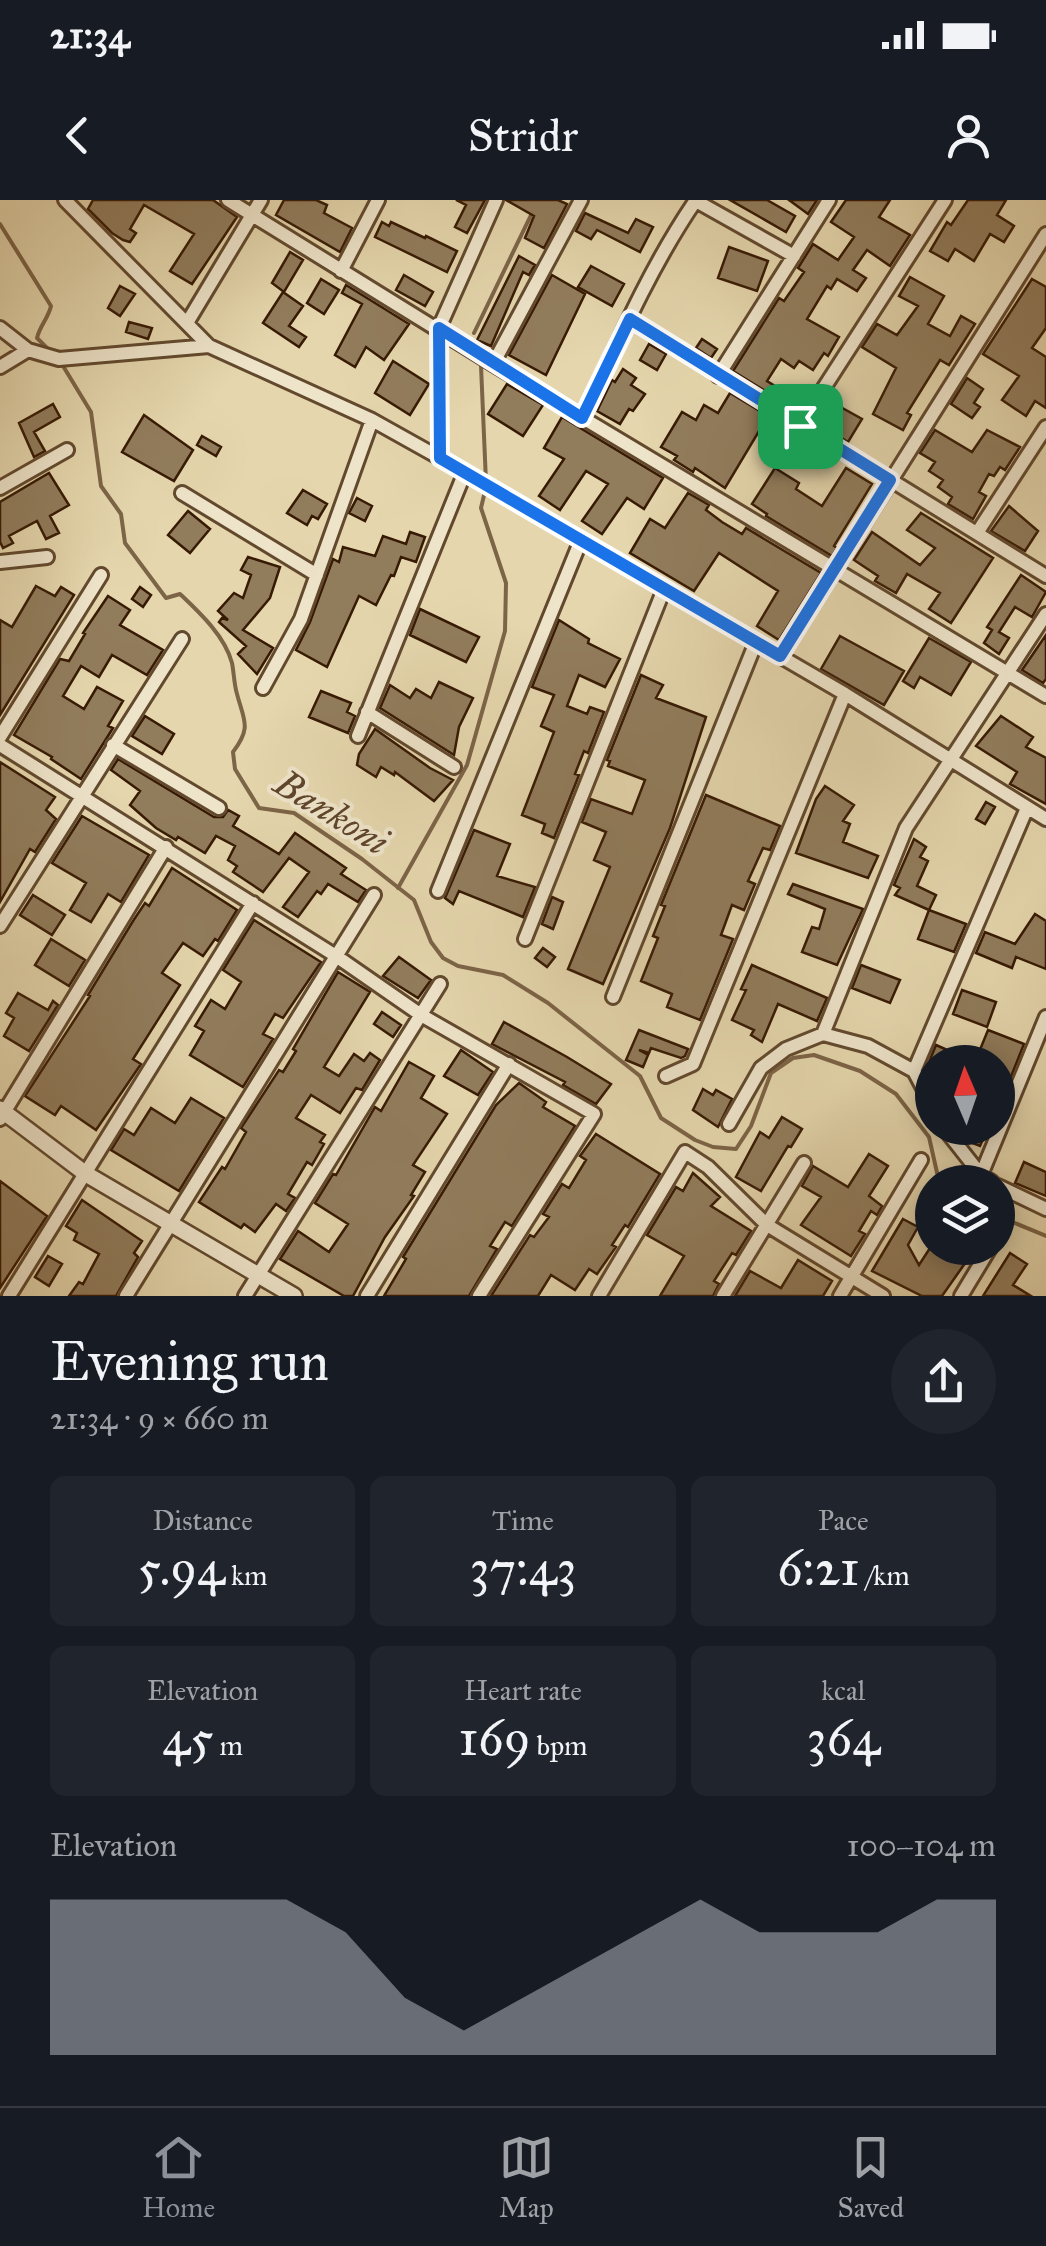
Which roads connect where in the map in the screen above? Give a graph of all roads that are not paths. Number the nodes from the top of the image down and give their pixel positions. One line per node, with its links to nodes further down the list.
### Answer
1 (65, 200): 15 (street)
2 (228, 200): 10 (street)
3 (262, 200): 10 (street)
4 (378, 200): 13 (street)
5 (496, 200): 17 (street)
6 (580, 200): 20 (street)
7 (696, 200): 12 (street); 14 (street)
8 (829, 200): 12 (street)
9 (943, 201): 25 (street)
10 (252, 215): 13 (street); 15 (street)
11 (1046, 234): 30 (street)
12 (794, 256): 22 (street)
13 (342, 271): 17 (street)
14 (630, 319): 22 (street); 23 (street)
15 (186, 323): 18 (street)
16 (0, 328): 19 (street)
17 (439, 328): 20 (street); 28 (street)
18 (209, 346): 19 (street); 24 (street)
19 (28, 350): 21 (street)
20 (493, 364): 23 (street)
21 (0, 367)
22 (718, 376): 25 (street)
23 (582, 418): 37 (street)
24 (372, 420): 28 (street); 39 (street)
25 (800, 426): 30 (street)
26 (1046, 427): 33 (street)
27 (67, 450): 31 (street)
28 (440, 458): 29 (street)
29 (465, 472): 34 (street); 50 (street)
30 (890, 480): 33 (street); 37 (street)
31 (0, 488)
32 (182, 493): 39 (street)
33 (977, 533): 40 (street)
34 (581, 540): 41 (street); 62 (street)
35 (47, 557): 36 (street)
36 (0, 562)
37 (834, 570): 45 (street); 46 (street)
38 (101, 575): 52 (street)
39 (316, 575): 47 (street)
40 (1046, 576)
41 (664, 589): 44 (street); 66 (street)
42 (1046, 614): 46 (street)
43 (182, 639): 54 (street)
44 (756, 642): 45 (street); 69 (street)
45 (780, 656): 48 (street)
46 (1007, 673): 49 (street); 55 (street)
47 (264, 688)
48 (845, 694): 55 (street); 75 (street)
49 (1046, 696)
50 (368, 712): 51 (street); 56 (street)
51 (358, 736)
52 (0, 737)
53 (0, 745): 57 (street)
54 (113, 745): 57 (street); 58 (street)
55 (950, 760): 59 (street); 72 (street)
56 (454, 767)
57 (82, 796): 61 (street); 65 (street)
58 (219, 808)
59 (1027, 808): 60 (street); 74 (street)
60 (1046, 819)
61 (166, 848): 64 (street); 76 (street)
62 (438, 891)
63 (374, 894): 67 (street)
64 (253, 903): 67 (street); 83 (street)
65 (0, 926)
66 (525, 939)
67 (336, 956): 70 (street); 86 (street)
68 (440, 984): 70 (street)
69 (613, 998)
70 (421, 1014): 73 (street); 89 (street)
71 (1046, 1017): 82 (street)
72 (822, 1034): 74 (street); 77 (street)
73 (509, 1064): 95 (street); 96 (street)
74 (914, 1071)
75 (666, 1076)
76 (1, 1114): 83 (street)
77 (729, 1124)
78 (959, 1145): 81 (street)
79 (921, 1160): 90 (street)
80 (804, 1163): 87 (street)
81 (976, 1165)
82 (995, 1165)
83 (86, 1174): 86 (street); 91 (street)
84 (1015, 1193): 85 (street)
85 (1046, 1208)
86 (172, 1222): 89 (street); 92 (street)
87 (767, 1225): 90 (street); 97 (street); 98 (street)
88 (980, 1265): 101 (street)
89 (259, 1274): 93 (street); 94 (street)
90 (851, 1277): 99 (street); 100 (street)
91 (9, 1296)
92 (126, 1296)
93 (245, 1296)
94 (294, 1296)
95 (367, 1296)
96 (479, 1296)
97 (599, 1296)
98 (724, 1296)
99 (840, 1296)
100 (882, 1296)
101 (961, 1296)

